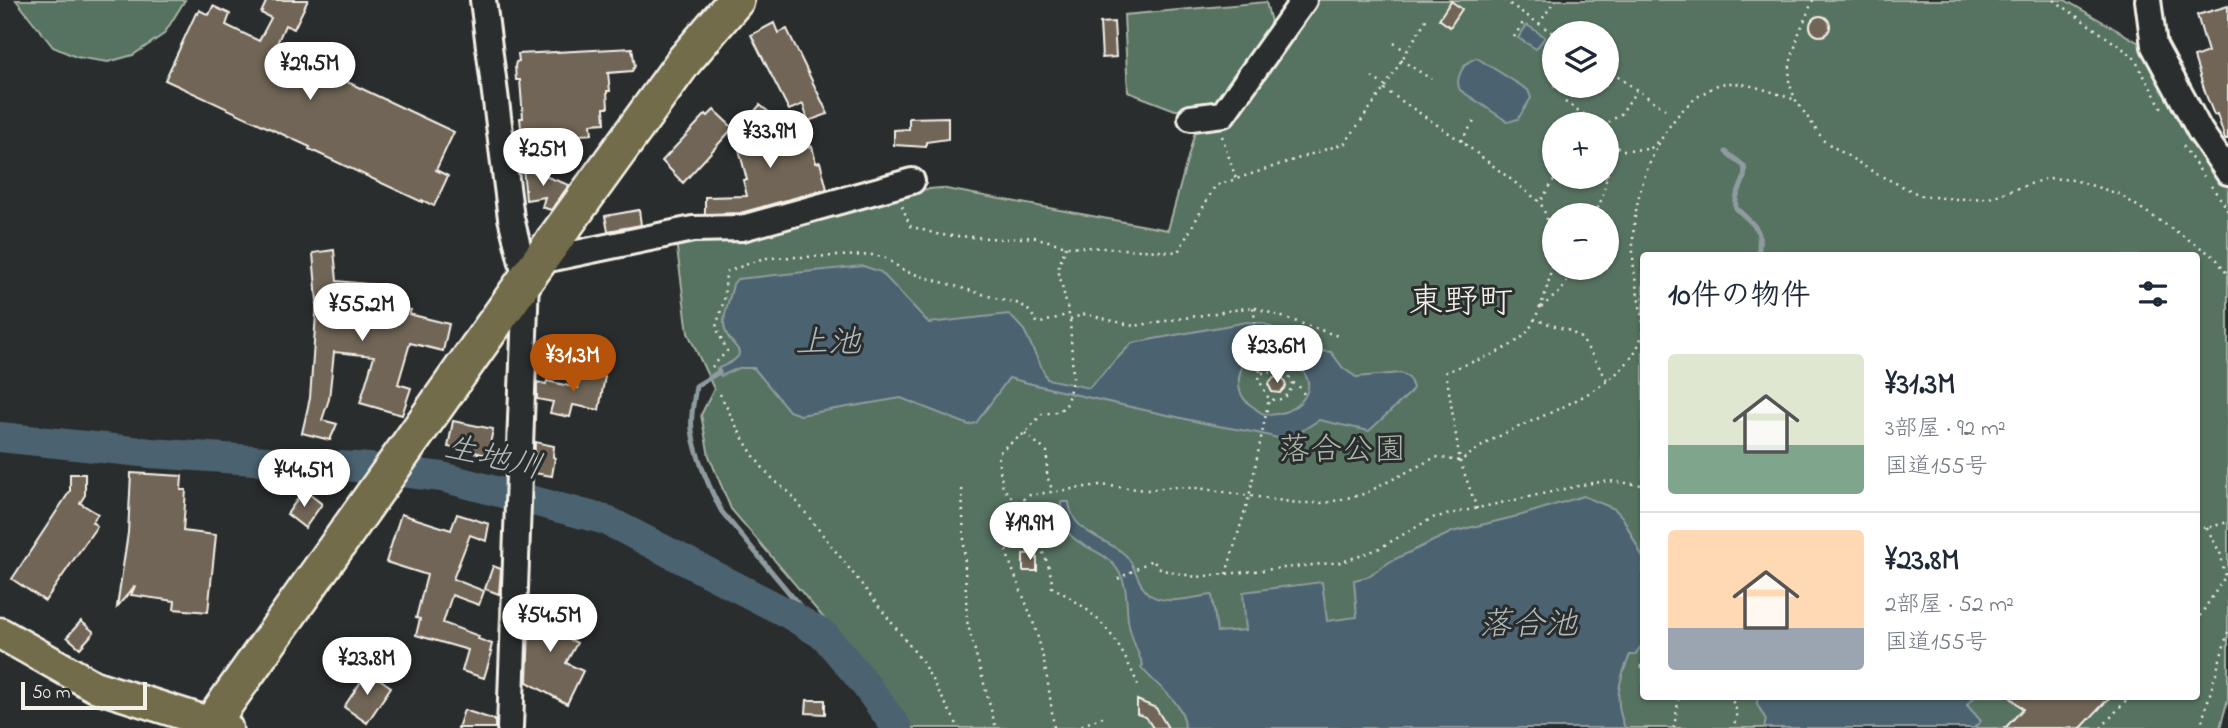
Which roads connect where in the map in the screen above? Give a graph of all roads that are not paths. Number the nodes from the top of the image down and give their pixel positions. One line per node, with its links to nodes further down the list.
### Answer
1 (483, 0): 8 (street)
2 (736, 0): 8 (highway)
3 (1304, 0): 5 (street)
4 (2148, 0): 6 (street)
5 (1191, 118)
6 (2228, 172)
7 (912, 181): 8 (street)
8 (532, 270): 10 (highway); 11 (street)
9 (0, 633): 10 (main road)
10 (216, 727)
11 (510, 728)

